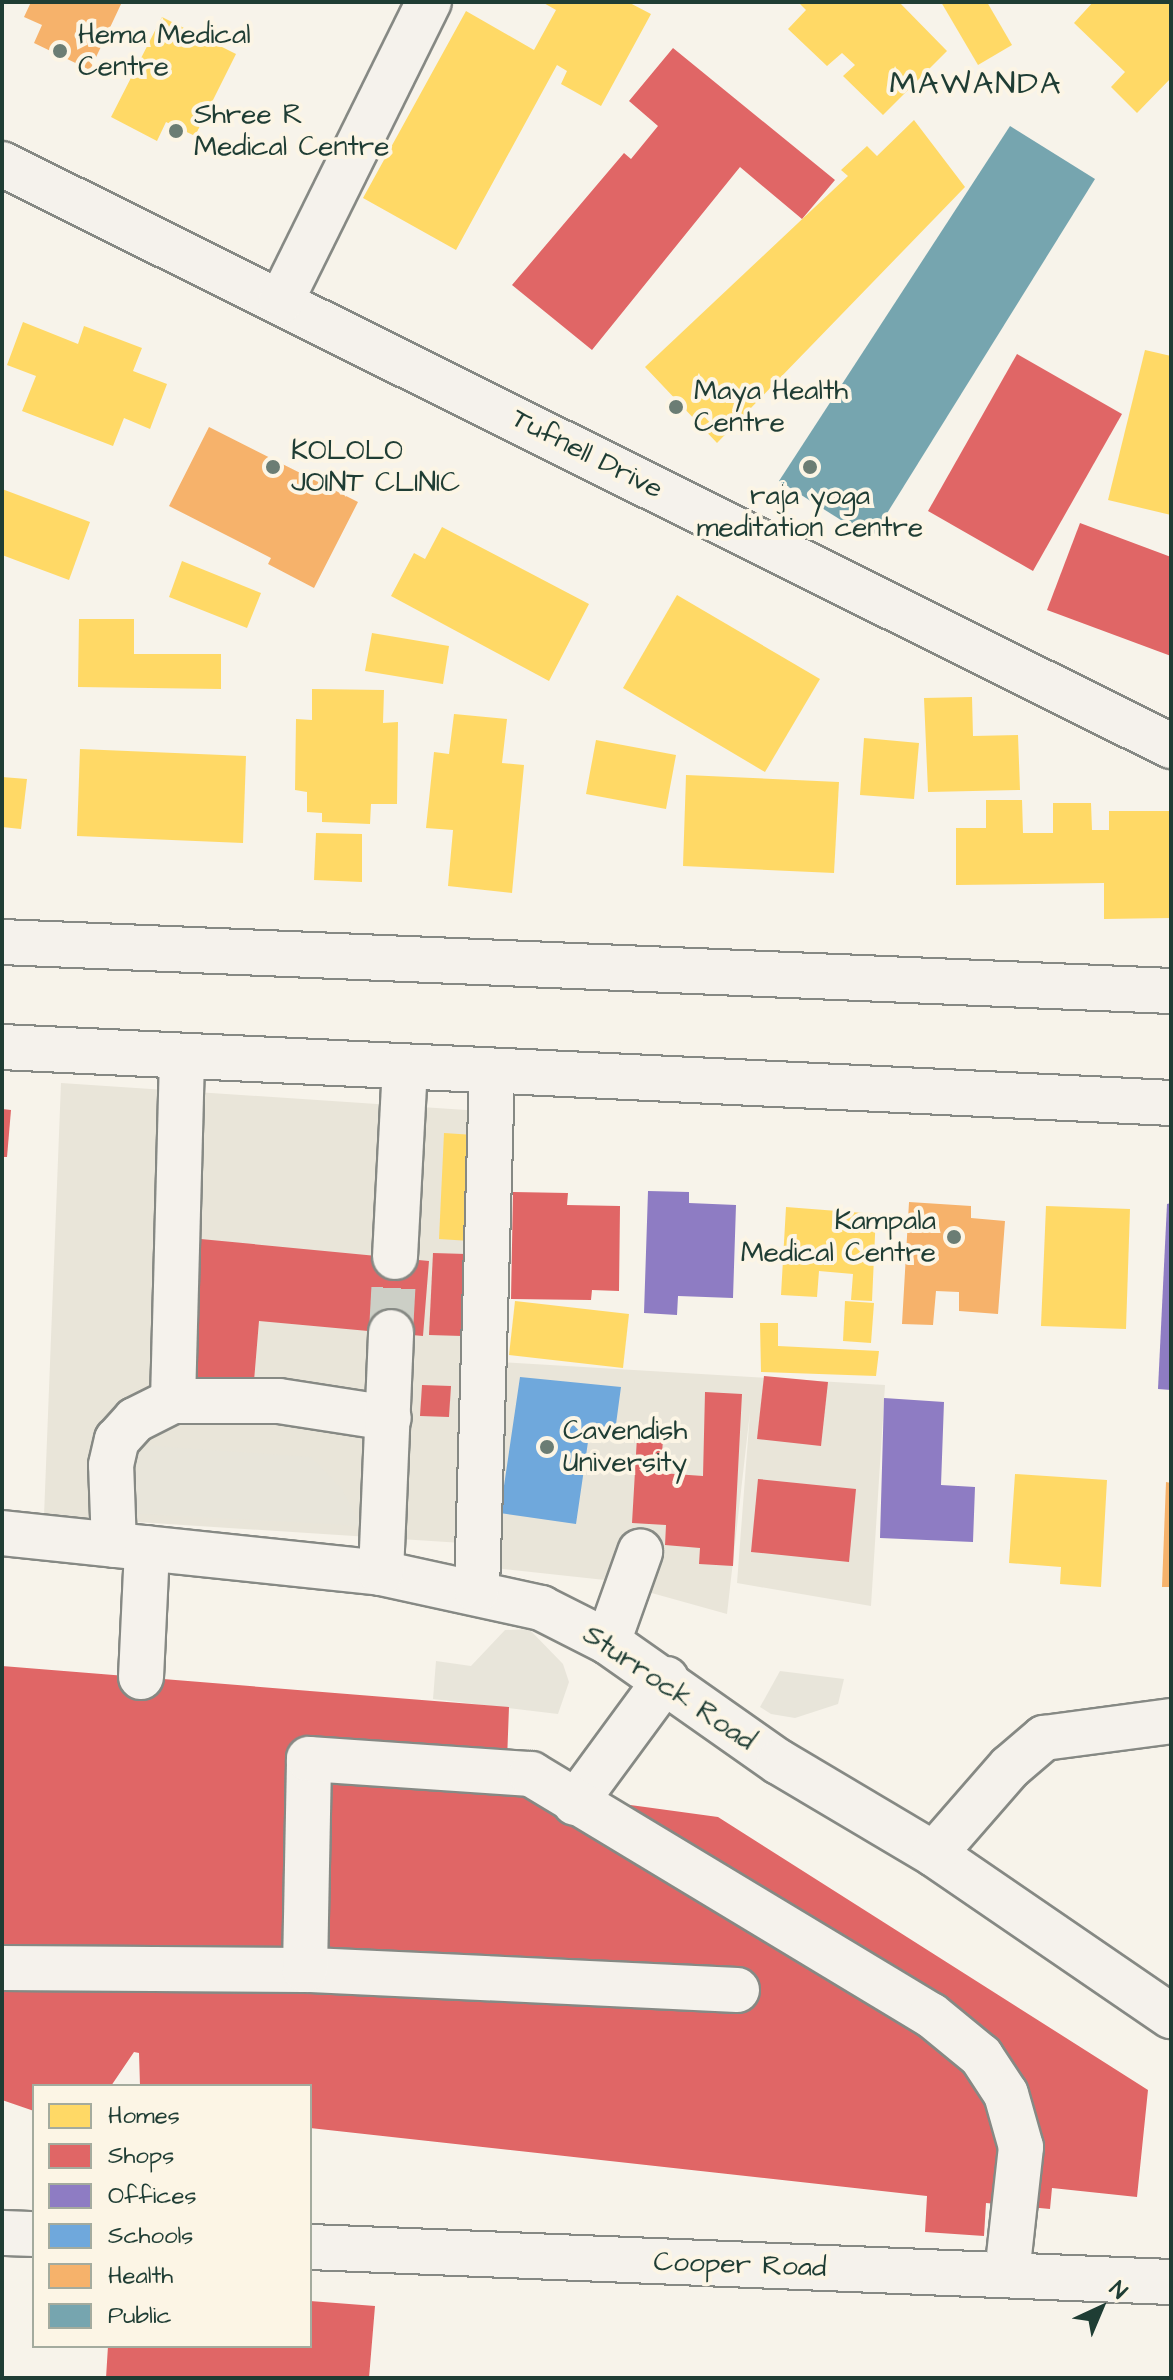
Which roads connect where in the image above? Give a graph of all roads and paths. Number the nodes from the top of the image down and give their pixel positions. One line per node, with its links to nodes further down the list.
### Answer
1 (429, 2): 3 (street)
2 (2, 164): 3 (street, Tufnell Drive)
3 (281, 301): 4 (street, Tufnell Drive)
4 (1171, 746)
5 (2, 942): 6 (street)
6 (1171, 991)
7 (2, 1047): 8 (street)
8 (182, 1059): 9 (street); 14 (street)
9 (405, 1068): 10 (street); 12 (street)
10 (492, 1071): 11 (street); 20 (street)
11 (1171, 1103)
12 (395, 1257)
13 (391, 1332): 15 (street)
14 (173, 1401): 15 (street); 17 (street)
15 (389, 1418): 19 (street)
16 (2, 1533): 17 (street, Sturrock Road)
17 (130, 1546): 19 (street, Sturrock Road); 22 (street)
18 (640, 1552): 21 (street)
19 (381, 1573): 20 (street, Sturrock Road)
20 (477, 1590): 21 (street, Sturrock Road)
21 (608, 1642): 23 (street, Sturrock Road)
22 (141, 1677)
23 (666, 1679): 25 (street); 26 (street, Sturrock Road)
24 (1171, 1721): 26 (street)
25 (575, 1803): 28 (street); 34 (street)
26 (934, 1854): 30 (street, Sturrock Road)
27 (2, 1968): 28 (street)
28 (305, 1970): 29 (street)
29 (737, 1990)
30 (1171, 2016)
31 (2, 2233): 32 (street)
32 (32, 2234)
33 (312, 2247): 34 (street, Cooper Road)
34 (1007, 2274): 35 (street, Cooper Road)
35 (1171, 2282)

